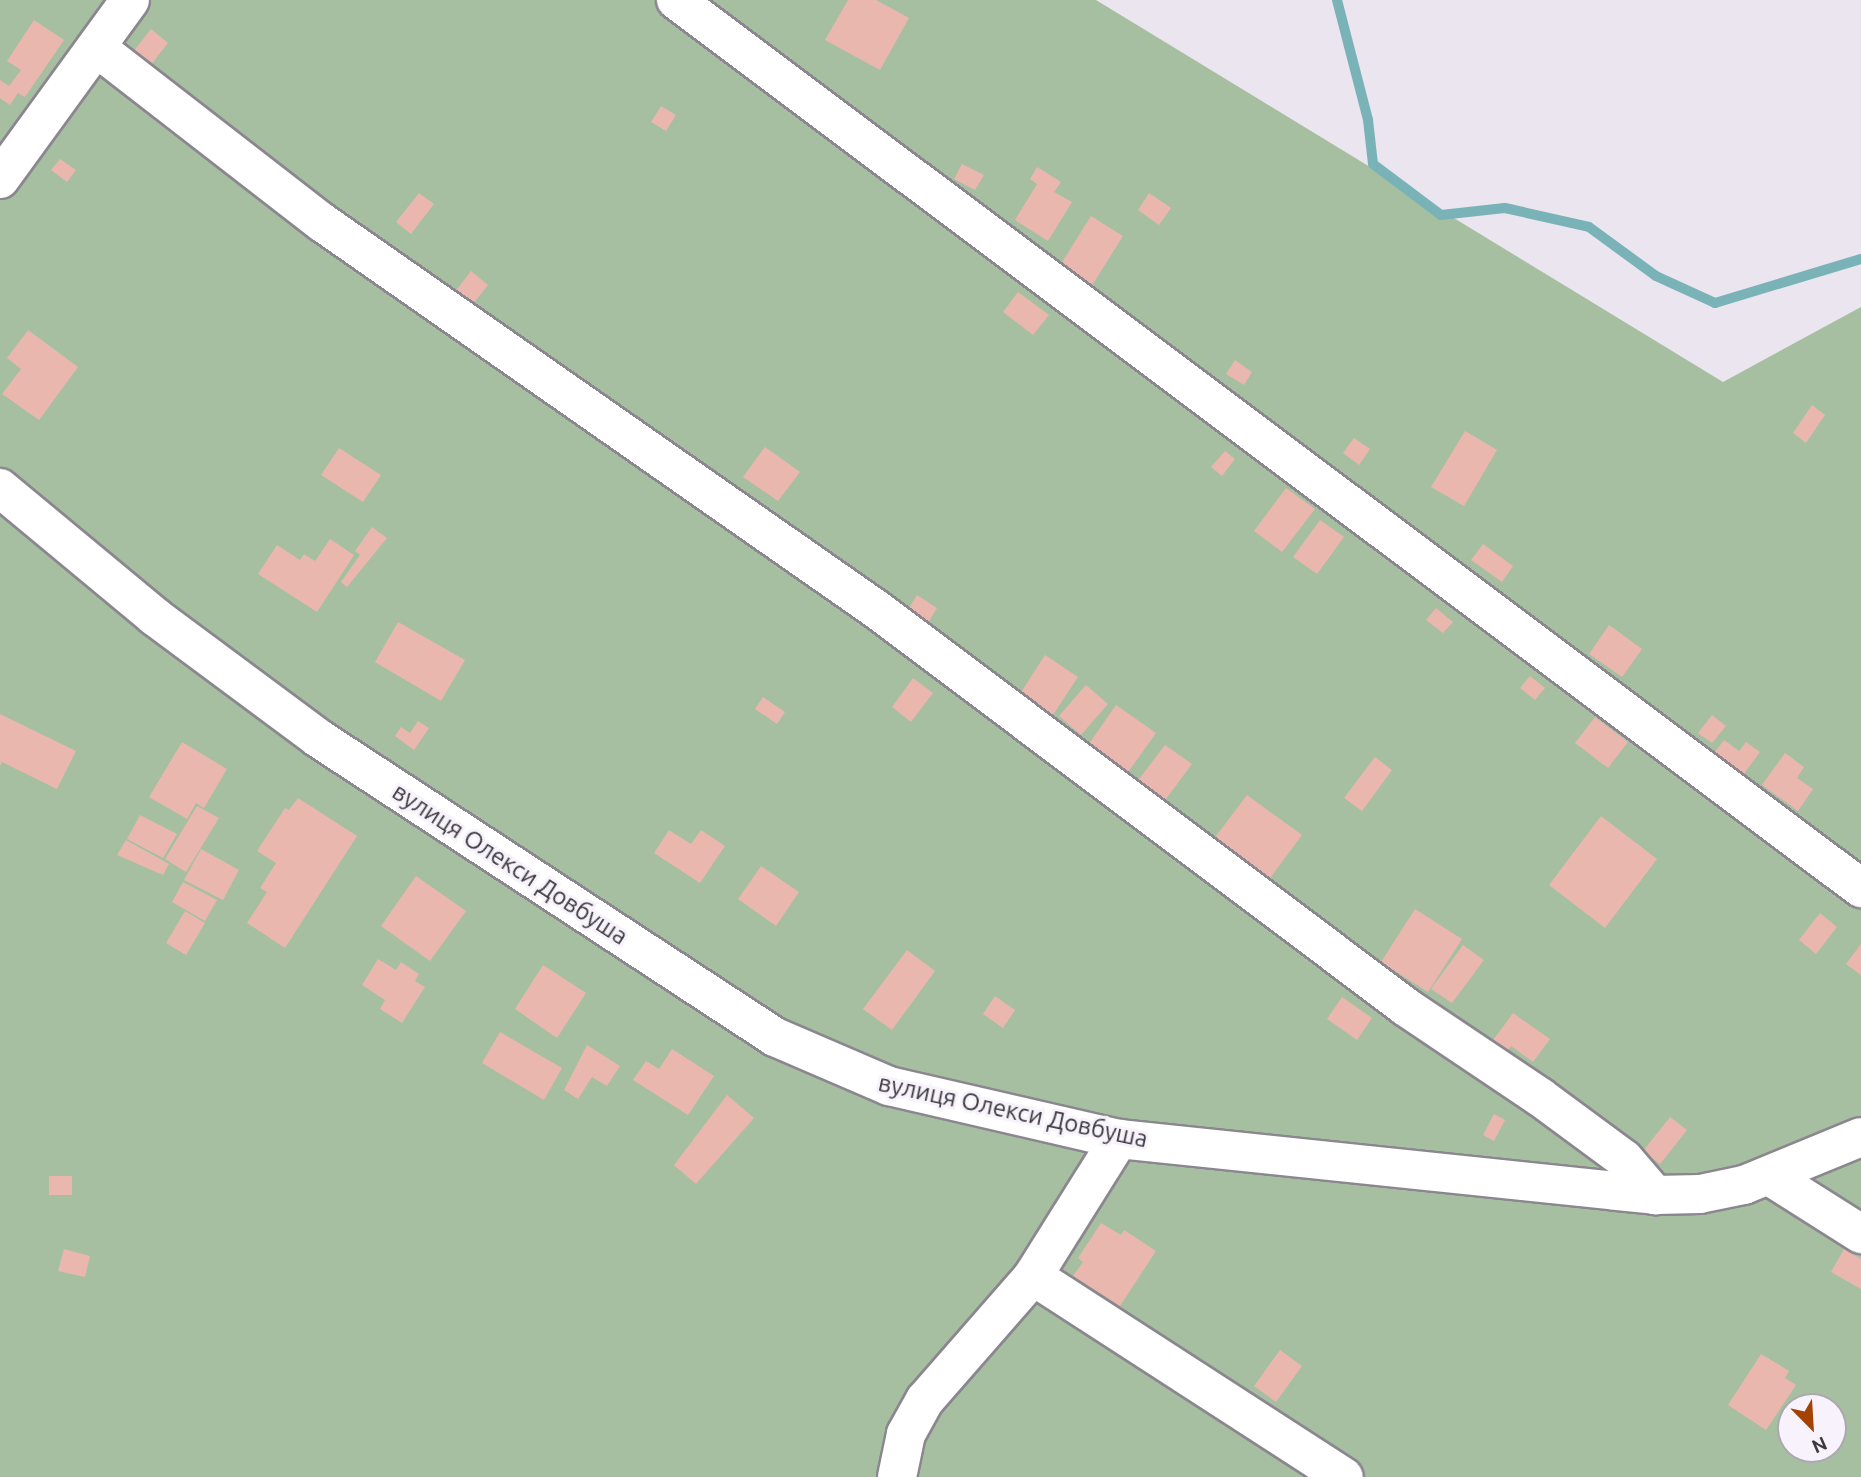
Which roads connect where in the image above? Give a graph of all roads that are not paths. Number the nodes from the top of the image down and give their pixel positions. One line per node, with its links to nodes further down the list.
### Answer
1 (130, 0): 3 (street)
2 (676, 0): 6 (street)
3 (97, 48): 4 (street); 10 (street)
4 (0, 179)
5 (0, 488): 8 (street, вулиця Олекси Довбуша)
6 (1861, 888)
7 (1861, 1137): 9 (street, вулиця Олекси Довбуша)
8 (1119, 1139): 10 (street, вулиця Олекси Довбуша); 12 (street)
9 (1772, 1177): 10 (street, вулиця Олекси Довбуша); 11 (street)
10 (1655, 1195)
11 (1861, 1234)
12 (1033, 1276): 13 (street); 14 (street)
13 (897, 1477)
14 (1345, 1477)

